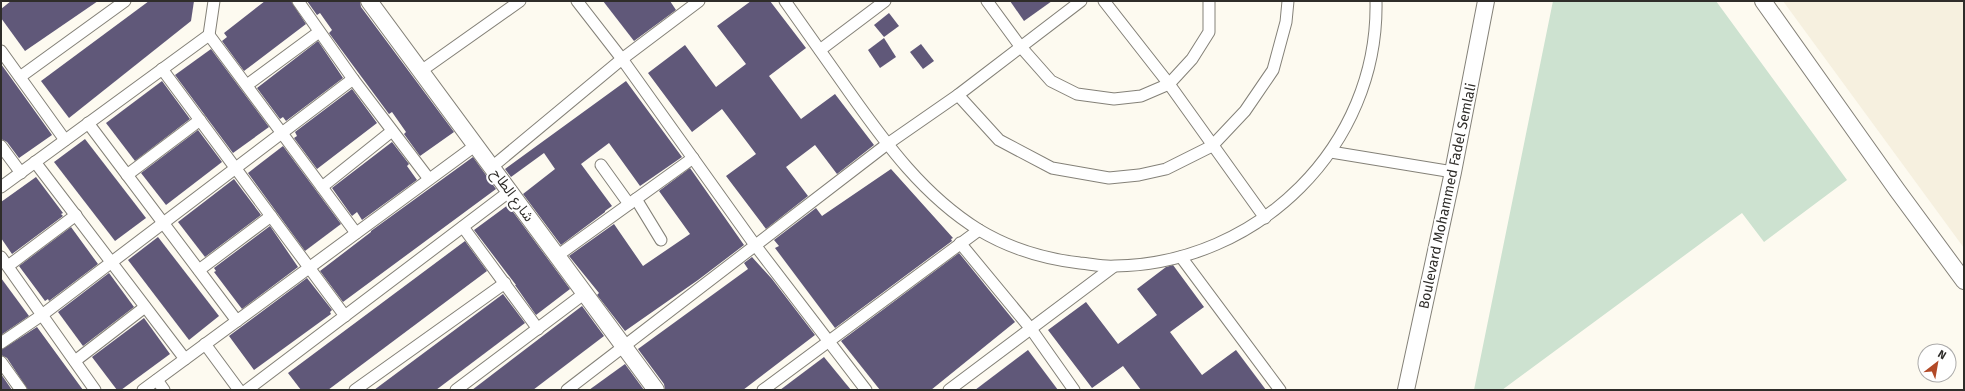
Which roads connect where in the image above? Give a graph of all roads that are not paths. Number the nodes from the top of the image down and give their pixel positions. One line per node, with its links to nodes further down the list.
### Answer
1 (125, 1): 26 (street)
2 (214, 1): 19 (street)
3 (298, 1): 18 (street)
4 (370, 1): 25 (street, شارع الطاح)
5 (520, 1): 25 (street)
6 (577, 1): 23 (street)
7 (699, 1): 23 (street)
8 (785, 1): 21 (street)
9 (885, 1): 21 (street)
10 (987, 1): 20 (street)
11 (1081, 1): 20 (street)
12 (1104, 1): 28 (street)
13 (1209, 1): 28 (street)
14 (1288, 1): 39 (street)
15 (1376, 1): 40 (street)
16 (1486, 1): 46 (street, Boulevard Mohammed Fadel Semlali)
17 (1763, 1): 72 (street)
18 (319, 32): 27 (street); 29 (street)
19 (209, 35): 24 (street); 29 (street)
20 (1020, 46): 28 (street); 30 (street)
21 (820, 50): 37 (street)
22 (1, 51): 26 (street)
23 (622, 59): 41 (street); 44 (street)
24 (162, 69): 31 (street); 32 (street)
25 (421, 71): 36 (street, شارع الطاح)
26 (20, 77): 35 (street)
27 (353, 79): 33 (street); 34 (street)
28 (1168, 84): 39 (street)
29 (247, 85): 34 (street)
30 (958, 95): 37 (street); 39 (street)
31 (200, 120): 45 (street); 48 (street)
32 (88, 123): 35 (street); 48 (street)
33 (392, 131): 49 (street); 50 (street)
34 (282, 133): 45 (street); 50 (street)
35 (65, 140): 42 (street)
36 (476, 145): 44 (street, شارع الطاح); 49 (street)
37 (886, 145): 59 (street); 63 (street)
38 (1, 146): 47 (street)
39 (1212, 146): 56 (street)
40 (1330, 152): 46 (street); 56 (street)
41 (693, 158): 53 (street); 63 (street)
42 (35, 162): 47 (street); 54 (street)
43 (601, 165): 53 (street)
44 (492, 167): 52 (street, شارع الطاح)
45 (235, 168): 55 (street); 57 (street)
46 (1452, 172): 104 (street, Boulevard Mohammed Fadel Semlali)
47 (21, 173): 51 (street)
48 (127, 174): 57 (street)
49 (429, 179): 60 (street)
50 (322, 186): 60 (street)
51 (1, 187)
52 (510, 191): 58 (street); 64 (street, شارع الطاح)
53 (633, 201): 61 (street); 64 (street)
54 (76, 215): 67 (street); 68 (street)
55 (271, 216): 70 (street); 71 (street)
56 (1265, 218): 66 (street)
57 (163, 223): 67 (street); 71 (street)
58 (463, 227): 73 (street); 77 (street)
59 (979, 230): 62 (street); 69 (street)
60 (356, 233): 70 (street)
61 (661, 240)
62 (960, 243): 80 (street); 81 (street)
63 (755, 245): 81 (street); 84 (street)
64 (557, 256): 74 (street, شارع الطاح)
65 (1, 257): 68 (street)
66 (1181, 257): 69 (street); 103 (street)
67 (111, 262): 75 (street); 76 (street)
68 (8, 266): 76 (street)
69 (1112, 267): 80 (street)
70 (309, 268): 77 (street); 78 (street)
71 (199, 270): 78 (street)
72 (1964, 281)
73 (505, 283): 79 (street); 95 (street)
74 (585, 293): 79 (street); 84 (street, شارع الطاح)
75 (145, 307): 85 (street); 86 (street)
76 (42, 315): 82 (street); 86 (street)
77 (345, 316): 94 (street)
78 (237, 321): 83 (street)
79 (538, 329): 96 (street)
80 (1031, 329): 101 (street); 102 (street)
81 (829, 341): 99 (street); 100 (street)
82 (1, 343)
83 (205, 344): 85 (street); 93 (street)
84 (625, 347): 97 (street); 98 (street, شارع الطاح)
85 (185, 359): 88 (street)
86 (75, 361): 90 (street)
87 (1, 362): 89 (street)
88 (156, 380): 91 (street); 92 (street)
89 (21, 390)
90 (95, 390)
91 (143, 390)
92 (164, 390)
93 (239, 390)
94 (247, 390)
95 (355, 390)
96 (456, 390)
97 (566, 390)
98 (656, 390)
99 (763, 390)
100 (866, 390)
101 (950, 390)
102 (1074, 390)
103 (1280, 390)
104 (1406, 390)

